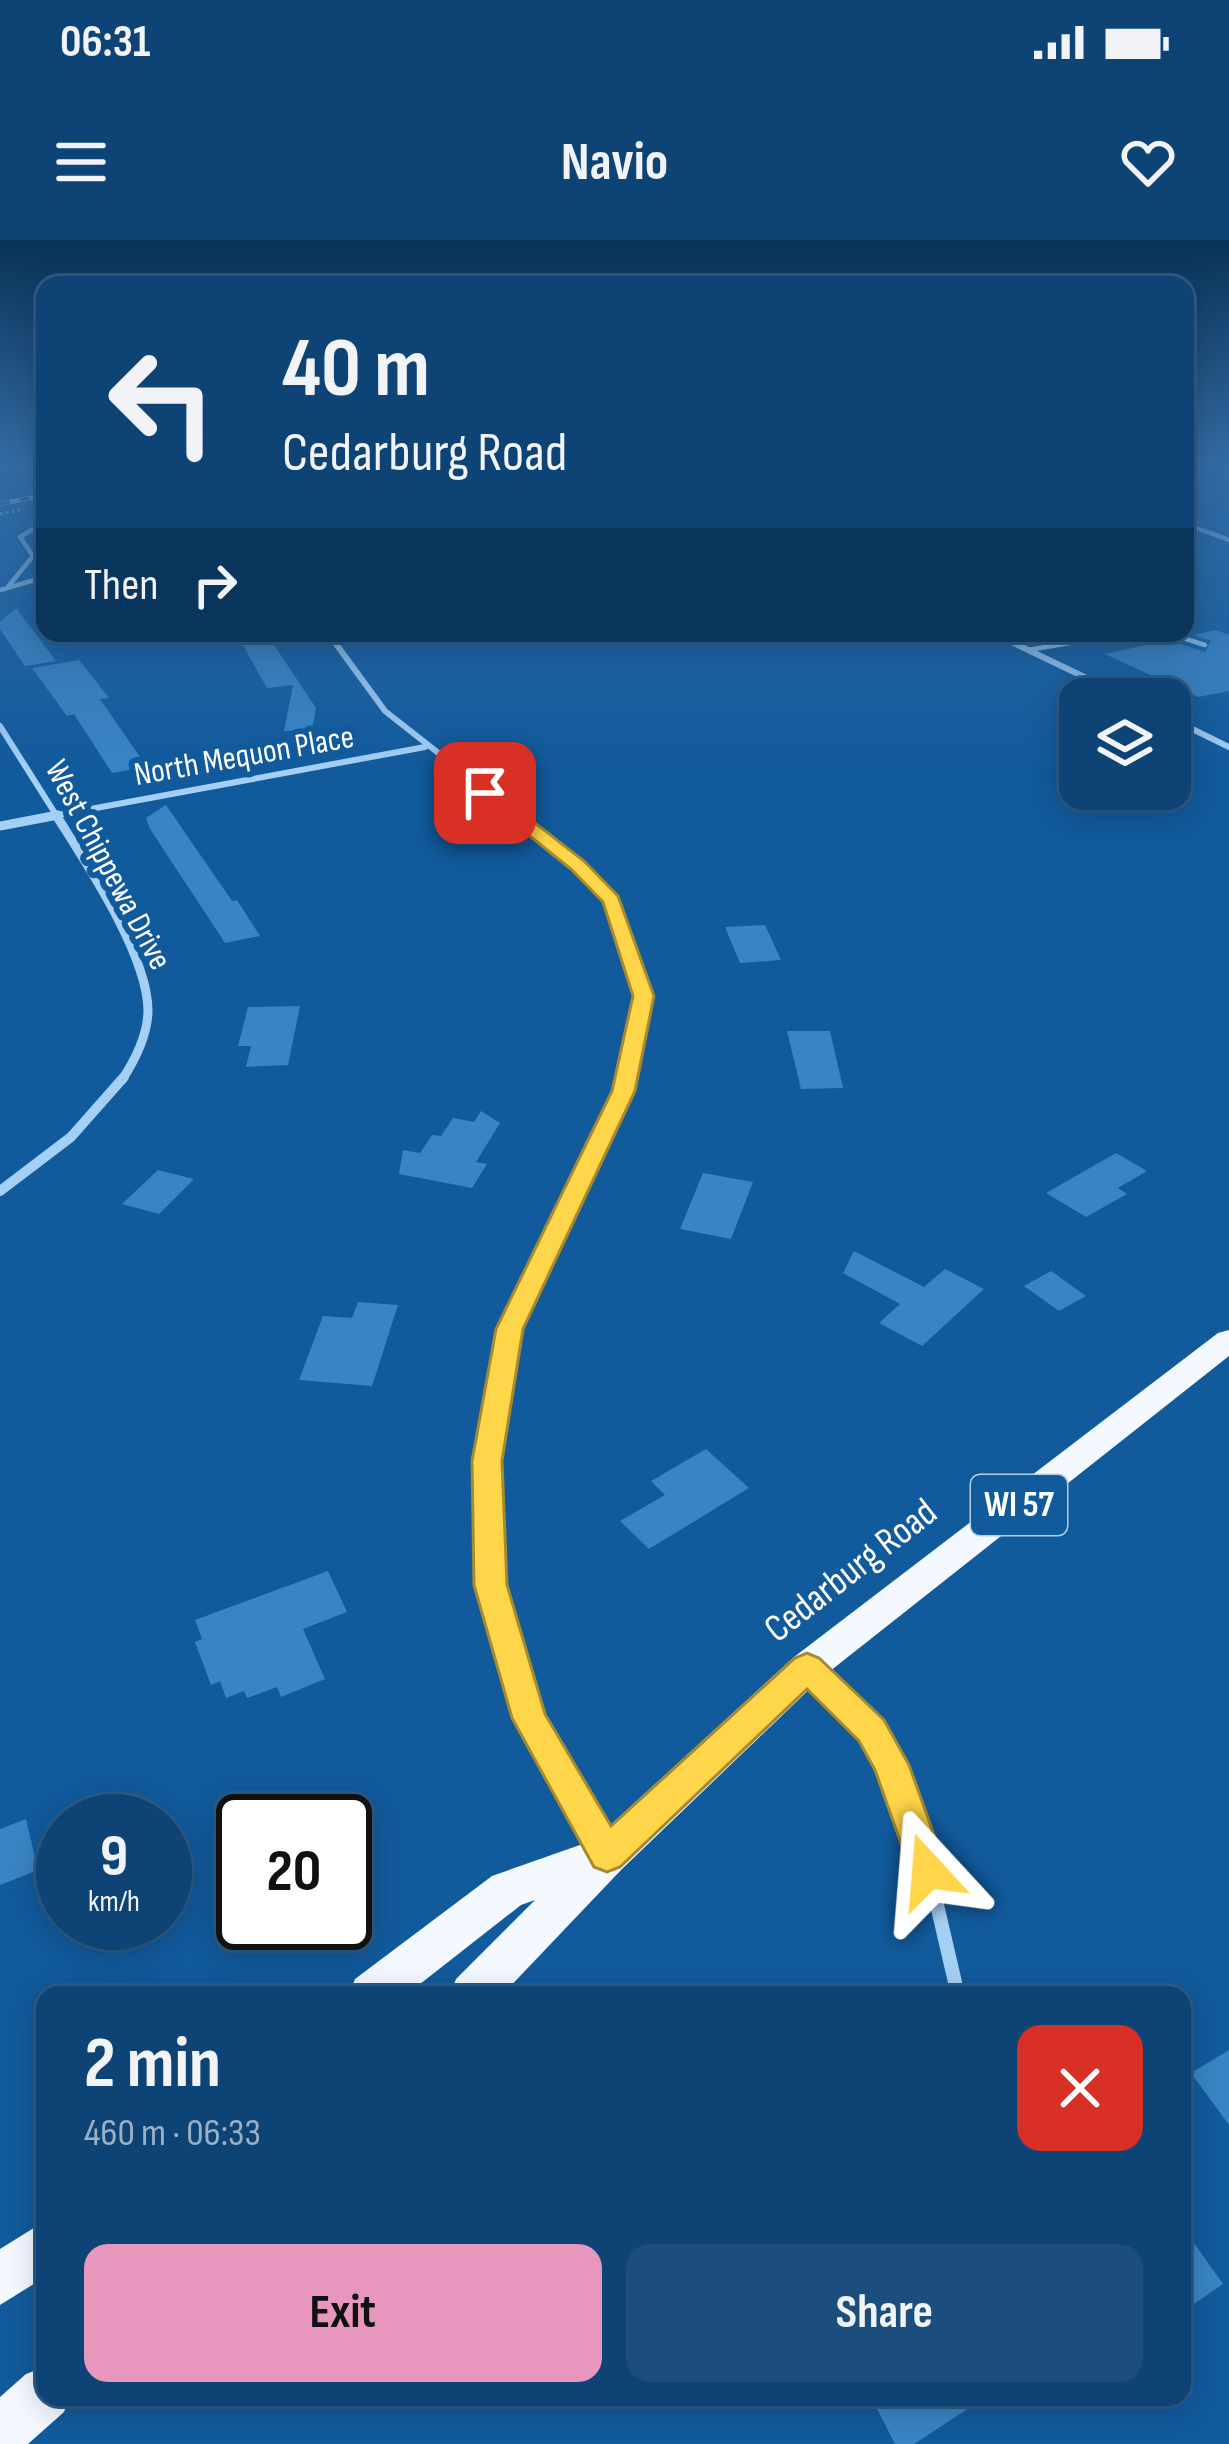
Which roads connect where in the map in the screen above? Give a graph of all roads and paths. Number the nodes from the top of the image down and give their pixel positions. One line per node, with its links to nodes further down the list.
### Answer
1 (24, 566): 3 (street)
2 (36, 580): 3 (street)
3 (4, 589)
4 (335, 642): 13 (street)
5 (1012, 642): 9 (street)
6 (1076, 642): 9 (lane)
7 (1194, 642): 8 (lane)
8 (1205, 645)
9 (1028, 650): 10 (street)
10 (1086, 678)
11 (0, 726): 15 (street, West Chippewa Drive)
12 (1191, 728): 14 (street)
13 (425, 747): 15 (street, North Mequon Place); 20 (street)
14 (1229, 747)
15 (58, 815): 16 (street, North Mequon Place); 17 (street, West Chippewa Drive)
16 (0, 826)
17 (0, 1191)
18 (1229, 1340): 19 (main road, Cedarburg Road / WI 57)
19 (807, 1668): 20 (main road, Cedarburg Road / WI 57); 23 (lane)
20 (607, 1855): 21 (main road, Cedarburg Road / WI 57); 22 (main road, Cedarburg Road / WI 57)
21 (382, 1986)
22 (481, 1986)
23 (956, 1986)
24 (36, 2253): 25 (main road)
25 (0, 2280)
26 (36, 2401): 27 (main road)
27 (0, 2433)

